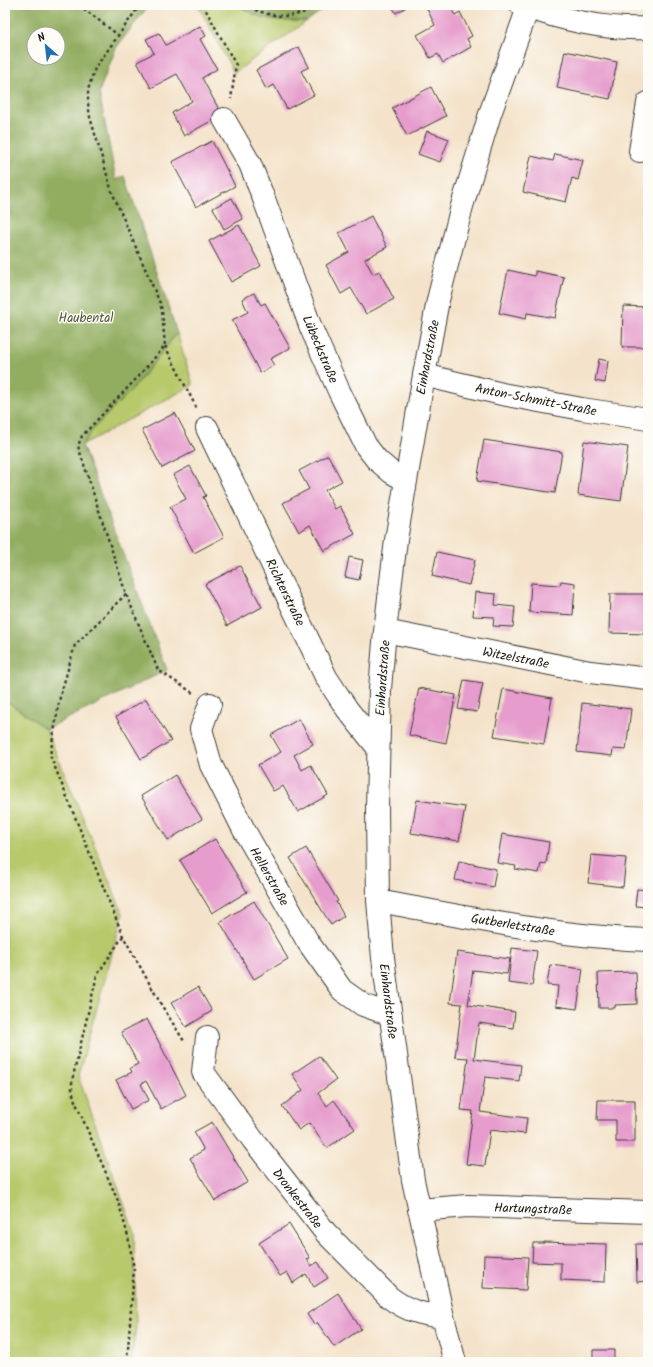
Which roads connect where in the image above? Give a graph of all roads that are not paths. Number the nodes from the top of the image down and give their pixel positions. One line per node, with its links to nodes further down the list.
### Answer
1 (526, 6): 2 (street); 6 (street, Einhardstraße)
2 (648, 28)
3 (648, 103): 5 (street)
4 (224, 119): 9 (street, Lübeckstraße)
5 (640, 152)
6 (424, 375): 7 (street, Anton-Schmitt-Straße); 9 (street, Einhardstraße)
7 (648, 419)
8 (207, 428): 13 (street, Richterstraße)
9 (406, 480): 10 (street, Einhardstraße)
10 (385, 631): 11 (street, Witzelstraße); 13 (street, Einhardstraße)
11 (648, 679)
12 (210, 704): 16 (street, Hellerstraße)
13 (378, 748): 14 (street, Einhardstraße)
14 (378, 901): 15 (street, Gutberletstraße); 16 (street, Einhardstraße)
15 (648, 940)
16 (391, 1014): 18 (street, Einhardstraße)
17 (207, 1037): 20 (street, Dronkestraße)
18 (418, 1210): 19 (street, Hartungstraße); 20 (street, Einhardstraße)
19 (648, 1212)
20 (443, 1317): 21 (street, Einhardstraße)
21 (455, 1362)

